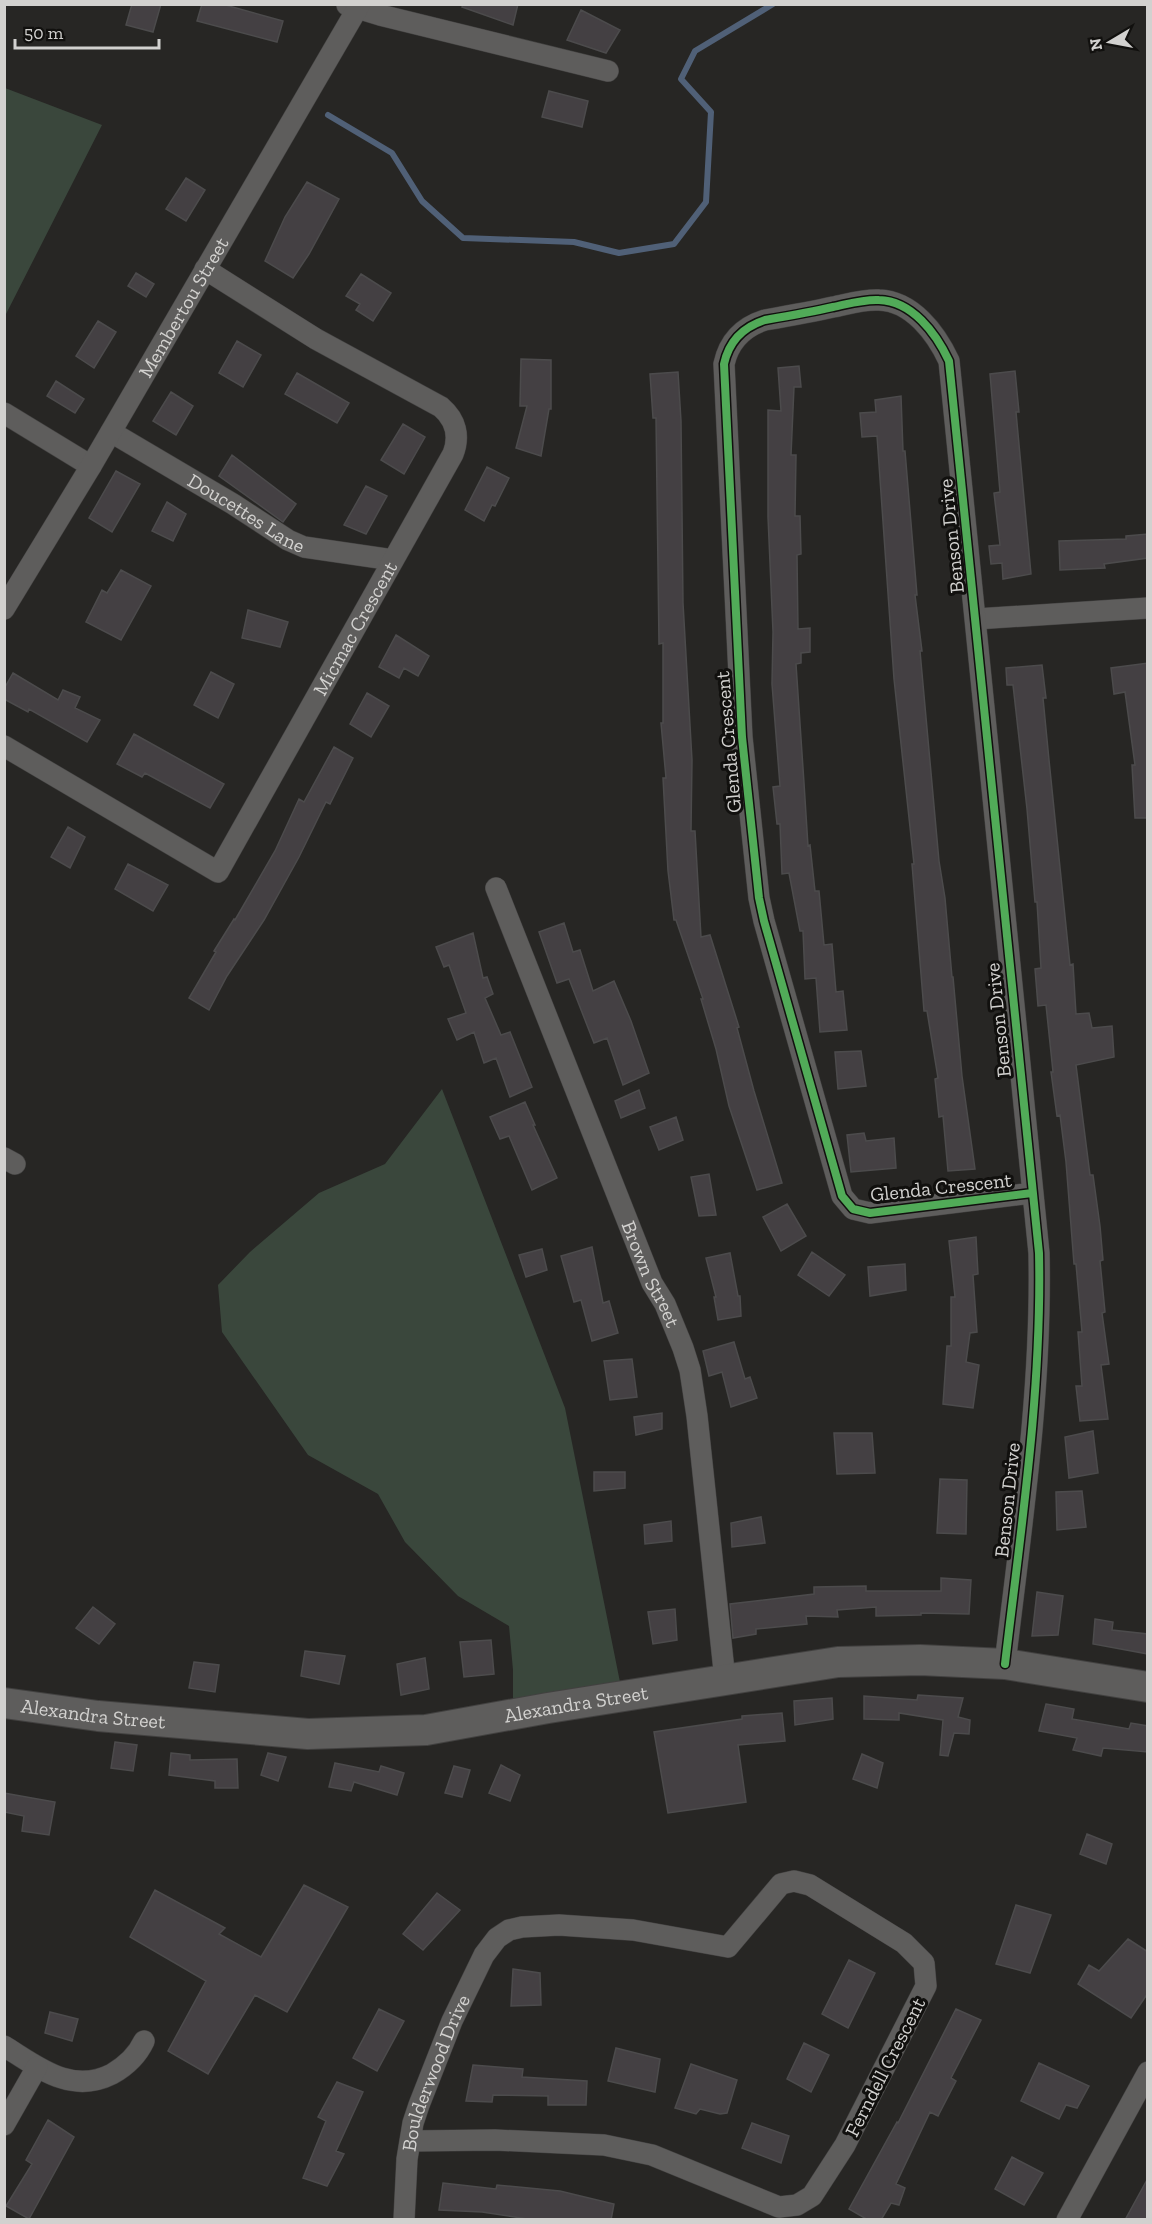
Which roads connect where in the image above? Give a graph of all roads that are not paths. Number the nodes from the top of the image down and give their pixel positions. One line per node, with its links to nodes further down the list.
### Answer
1 (354, 6): 2 (street); 3 (street, Membertou Street)
2 (608, 71)
3 (205, 269): 6 (street, Membertou Street); 8 (street, Micmac Crescent)
4 (951, 372): 11 (street, Benson Drive); 14 (street, Glenda Crescent)
5 (4, 412): 7 (street)
6 (111, 432): 7 (street, Membertou Street); 8 (street, Doucettes Lane)
7 (91, 466): 10 (street, Membertou Street)
8 (393, 560): 12 (street, Micmac Crescent)
9 (1148, 608): 11 (street)
10 (4, 609)
11 (976, 619): 14 (street, Benson Drive)
12 (4, 746)
13 (496, 888): 16 (street, Brown Street)
14 (1032, 1193): 15 (street, Benson Drive)
15 (1005, 1664): 16 (main road, Alexandra Street); 17 (main road, Alexandra Street)
16 (725, 1680): 18 (main road, Alexandra Street)
17 (1148, 1687)
18 (4, 1703)
19 (497, 1938): 25 (street, Boulderwood Drive); 25 (street, Ferndell Crescent)
20 (144, 2041): 22 (street)
21 (4, 2046): 22 (street)
22 (37, 2067): 24 (street)
23 (1148, 2072): 27 (street)
24 (4, 2125)
25 (410, 2141): 26 (street, Boulderwood Drive)
26 (404, 2220)
27 (1067, 2220)

